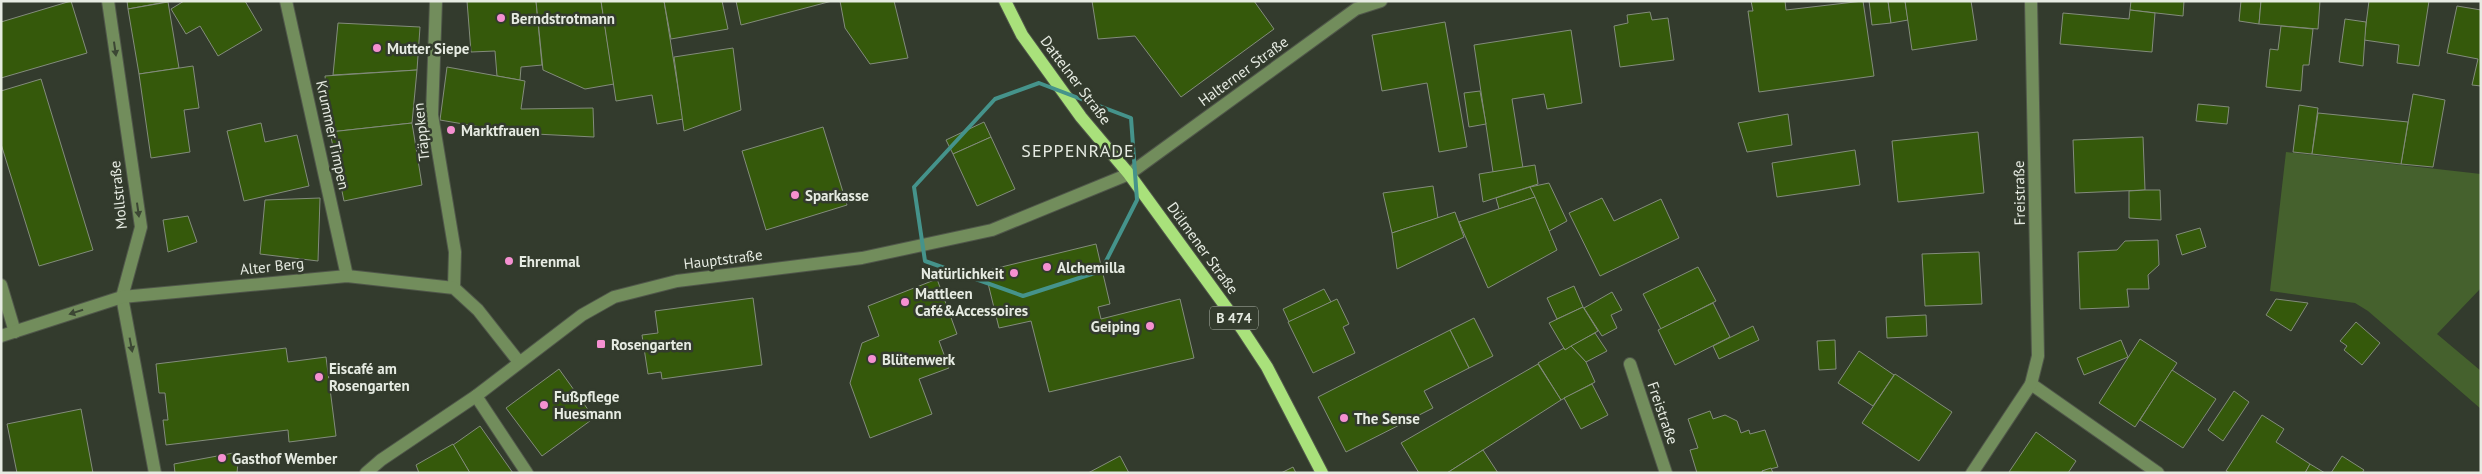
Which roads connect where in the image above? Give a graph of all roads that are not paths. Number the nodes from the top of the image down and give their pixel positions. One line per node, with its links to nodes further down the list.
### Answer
1 (108, 1): 12 (street, Mollstraße, one-way to 12)
2 (286, 1): 9 (street, Krummer Timpen)
3 (436, 1): 11 (street, Träppken)
4 (1005, 1): 8 (main road, Dattelner Straße / B 474)
5 (1381, 1): 7 (street, Halterner Straße)
6 (2031, 1): 17 (street, Freistraße)
7 (1353, 5): 8 (street, Halterner Straße)
8 (1129, 174): 15 (street, Hauptstraße); 22 (main road, Dülmener Straße / B 474)
9 (346, 276): 11 (street, Alter Berg); 12 (street, Alter Berg)
10 (1, 285): 13 (street)
11 (454, 288): 15 (street)
12 (122, 297): 13 (street, Alter Berg, one-way to 13); 19 (street, Mollstraße, one-way to 19)
13 (15, 332): 14 (street, Alter Berg)
14 (1, 336)
15 (519, 362): 18 (street, Hauptstraße)
16 (1630, 364): 23 (street, Freistraße)
17 (2031, 384): 24 (street, Freistraße); 25 (street)
18 (476, 396): 20 (street, Hauptstraße); 21 (street)
19 (155, 473)
20 (366, 473)
21 (527, 473)
22 (1322, 473)
23 (1666, 473)
24 (1972, 473)
25 (2158, 473)

